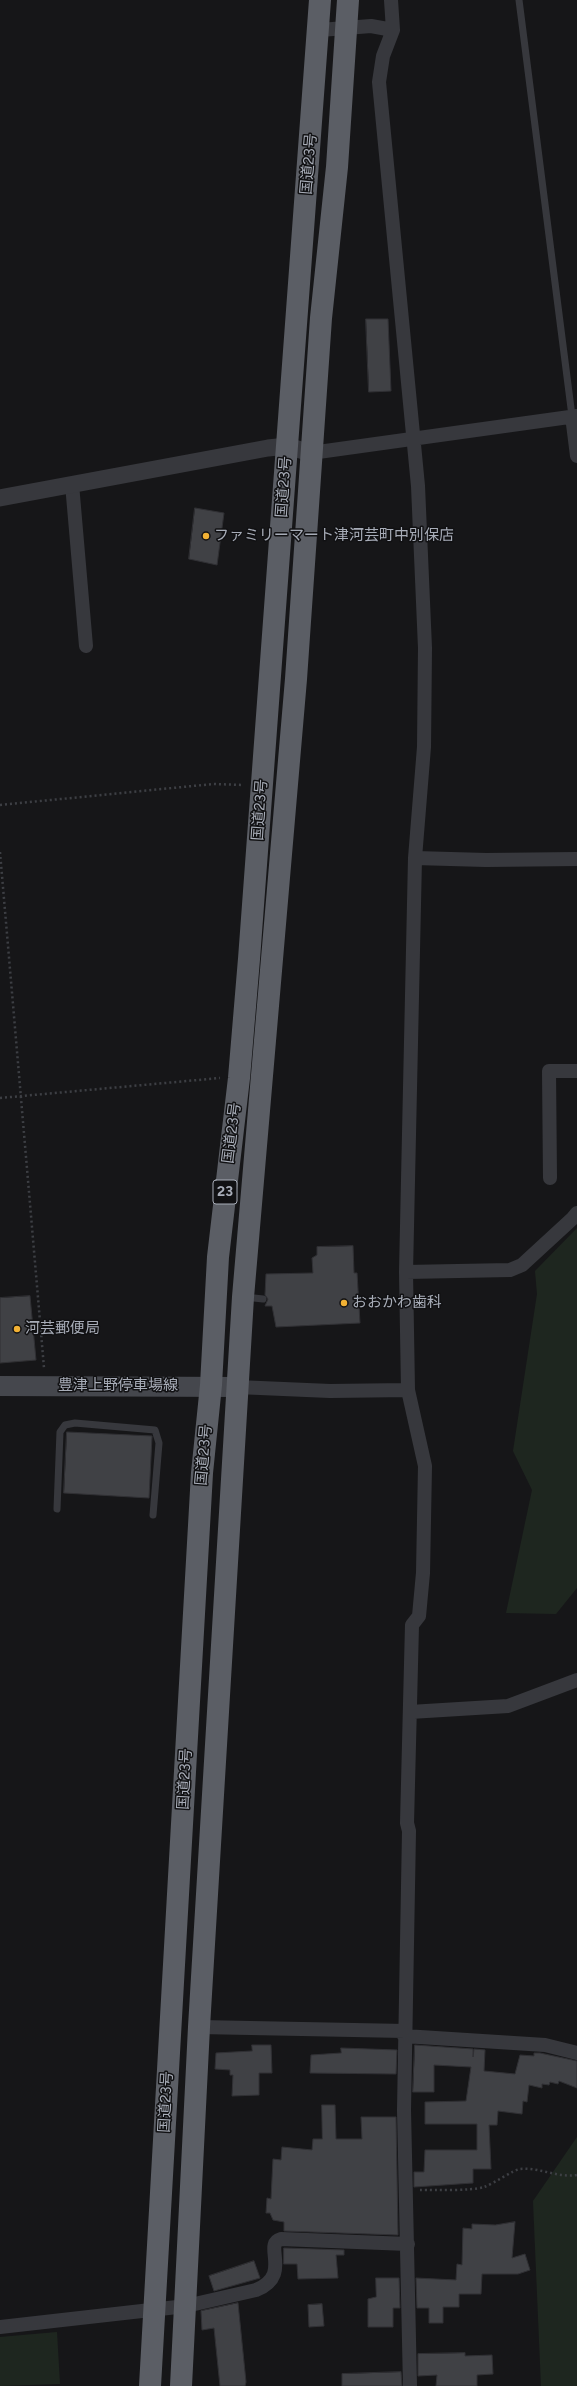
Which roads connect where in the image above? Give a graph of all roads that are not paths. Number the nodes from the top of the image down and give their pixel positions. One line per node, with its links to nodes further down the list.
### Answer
1 (320, 0): 6 (highway, 国道23号 / 23)
2 (348, 0): 5 (highway, 国道23号 / 23)
3 (391, 0): 7 (street)
4 (519, 0): 8 (lane)
5 (346, 28): 6 (street); 7 (street); 11 (highway, 国道23号 / 23)
6 (320, 30): 10 (highway, 国道23号 / 23)
7 (393, 30): 9 (street)
8 (574, 416): 9 (street); 12 (street)
9 (412, 439): 11 (street); 16 (street)
10 (287, 446): 11 (street); 13 (street); 22 (highway, 国道23号 / 23)
11 (311, 453): 24 (highway, 国道23号 / 23)
12 (577, 456)
13 (72, 484): 14 (street); 15 (street)
14 (0, 498)
15 (86, 646)
16 (415, 858): 17 (street); 21 (street)
17 (577, 859)
18 (577, 1071): 19 (street)
19 (550, 1178)
20 (577, 1213): 21 (street)
21 (406, 1272): 25 (street)
22 (210, 1385): 23 (main road, 豊津上野停車場線); 24 (main road, 豊津上野停車場線); 35 (highway, 国道23号 / 23)
23 (0, 1386)
24 (237, 1387): 25 (street); 30 (highway, 国道23号 / 23)
25 (408, 1390): 29 (street)
26 (57, 1509): 27 (lane)
27 (153, 1515)
28 (577, 1680): 29 (street)
29 (410, 1712): 31 (street)
30 (199, 2027): 31 (street); 34 (highway, 国道23号 / 23)
31 (405, 2033): 32 (street); 33 (street)
32 (577, 2053)
33 (408, 2244): 34 (street); 39 (street)
34 (186, 2306): 35 (street); 38 (highway, 国道23号 / 23)
35 (154, 2310): 36 (street); 37 (highway, 国道23号 / 23)
36 (0, 2326)
37 (150, 2386)
38 (181, 2386)
39 (410, 2386)

